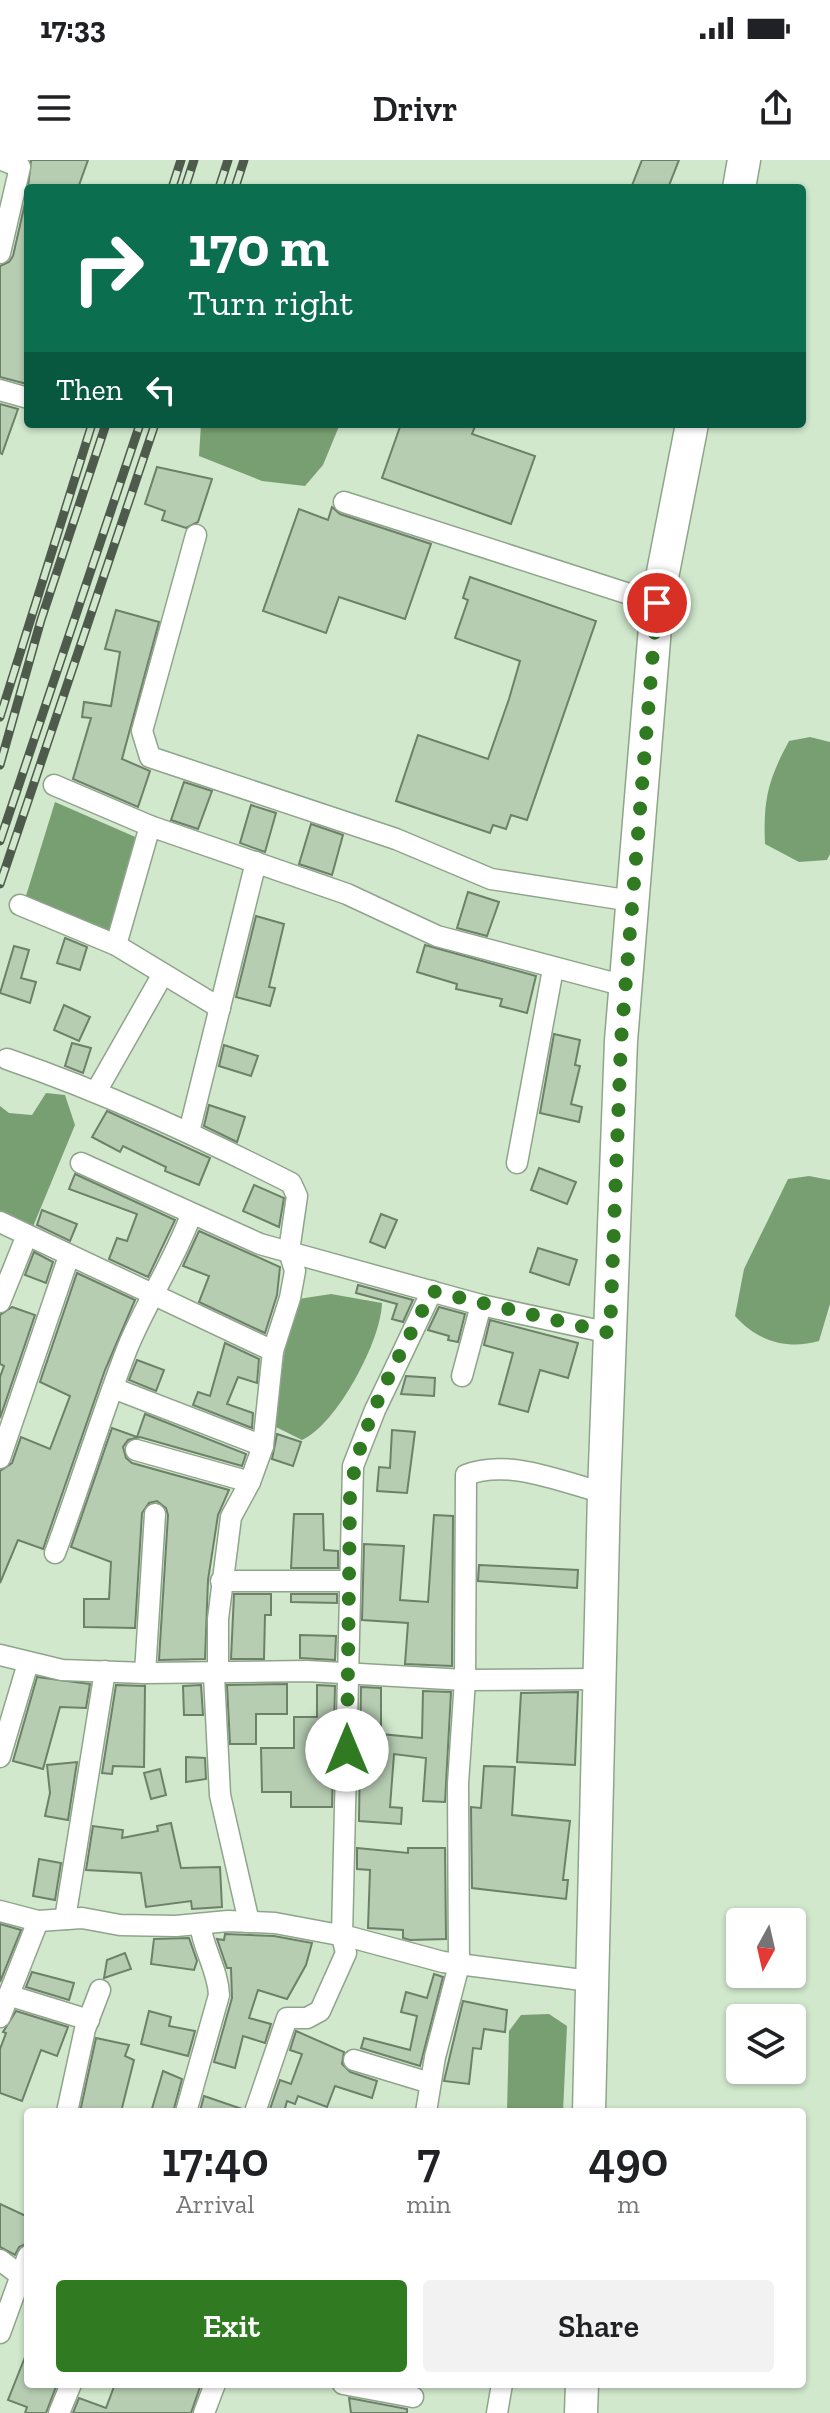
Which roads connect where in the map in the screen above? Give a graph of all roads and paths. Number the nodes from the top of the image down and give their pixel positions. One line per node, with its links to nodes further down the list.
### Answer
1 (744, 160): 3 (main road)
2 (14, 162): 4 (street)
3 (740, 184)
4 (0, 253)
5 (0, 390): 6 (street)
6 (24, 397)
7 (691, 428): 10 (main road)
8 (344, 502): 10 (street)
9 (196, 535): 14 (street)
10 (657, 603): 14 (main road)
11 (54, 785): 12 (street)
12 (150, 826): 13 (street); 16 (street)
13 (256, 862): 17 (street); 20 (street)
14 (632, 901): 19 (main road)
15 (20, 905): 16 (street)
16 (116, 945): 18 (street)
17 (553, 969): 19 (street); 25 (street)
18 (163, 974): 20 (street); 22 (street)
19 (625, 986): 35 (main road)
20 (220, 1008): 23 (street)
21 (7, 1059): 22 (street)
22 (97, 1090): 23 (street)
23 (189, 1132): 29 (street)
24 (81, 1163): 26 (street)
25 (517, 1163)
26 (191, 1215): 29 (street); 32 (street)
27 (0, 1222): 28 (street)
28 (27, 1235): 30 (street); 33 (street)
29 (289, 1251): 31 (street); 36 (street)
30 (69, 1256): 32 (street); 41 (street)
31 (432, 1291): 34 (street); 47 (street)
32 (152, 1293): 36 (street); 38 (street)
33 (0, 1302)
34 (481, 1305): 35 (street); 37 (street)
35 (610, 1333): 43 (main road)
36 (273, 1351): 39 (street)
37 (462, 1376)
38 (113, 1388): 39 (street); 45 (street)
39 (263, 1446): 42 (street)
40 (136, 1450): 42 (street)
41 (0, 1458)
42 (250, 1482): 46 (street)
43 (604, 1493): 54 (main road); 55 (street)
44 (155, 1514): 52 (street)
45 (55, 1553)
46 (221, 1581): 47 (street); 51 (street)
47 (349, 1581): 53 (street)
48 (0, 1655): 49 (street)
49 (28, 1663): 50 (street); 56 (street)
50 (105, 1671): 52 (street); 58 (street)
51 (218, 1671): 52 (street); 53 (street); 60 (street)
52 (145, 1673)
53 (347, 1673): 55 (street); 62 (street)
54 (599, 1679): 55 (street); 64 (main road)
55 (465, 1680): 63 (street)
56 (0, 1757)
57 (0, 1911): 59 (street)
58 (65, 1919): 59 (street); 61 (street)
59 (38, 1921): 66 (street)
60 (249, 1922): 61 (street); 62 (street)
61 (200, 1924): 72 (street)
62 (342, 1936): 63 (street); 73 (street)
63 (459, 1965): 64 (street); 70 (street)
64 (590, 1981): 75 (main road)
65 (100, 1990): 68 (street)
66 (11, 1996): 67 (street); 68 (street)
67 (0, 2017)
68 (89, 2020): 71 (street)
69 (354, 2060): 70 (street)
70 (430, 2083): 74 (street)
71 (68, 2108)
72 (187, 2108)
73 (256, 2108)
74 (427, 2108)
75 (589, 2108)
76 (0, 2260): 77 (street)
77 (24, 2277): 78 (street)
78 (0, 2333)
79 (69, 2388): 85 (street)
80 (213, 2388): 86 (street)
81 (363, 2388): 84 (street)
82 (501, 2388): 87 (street)
83 (582, 2388): 88 (main road)
84 (413, 2398)
85 (59, 2413)
86 (204, 2413)
87 (497, 2413)
88 (581, 2413)

